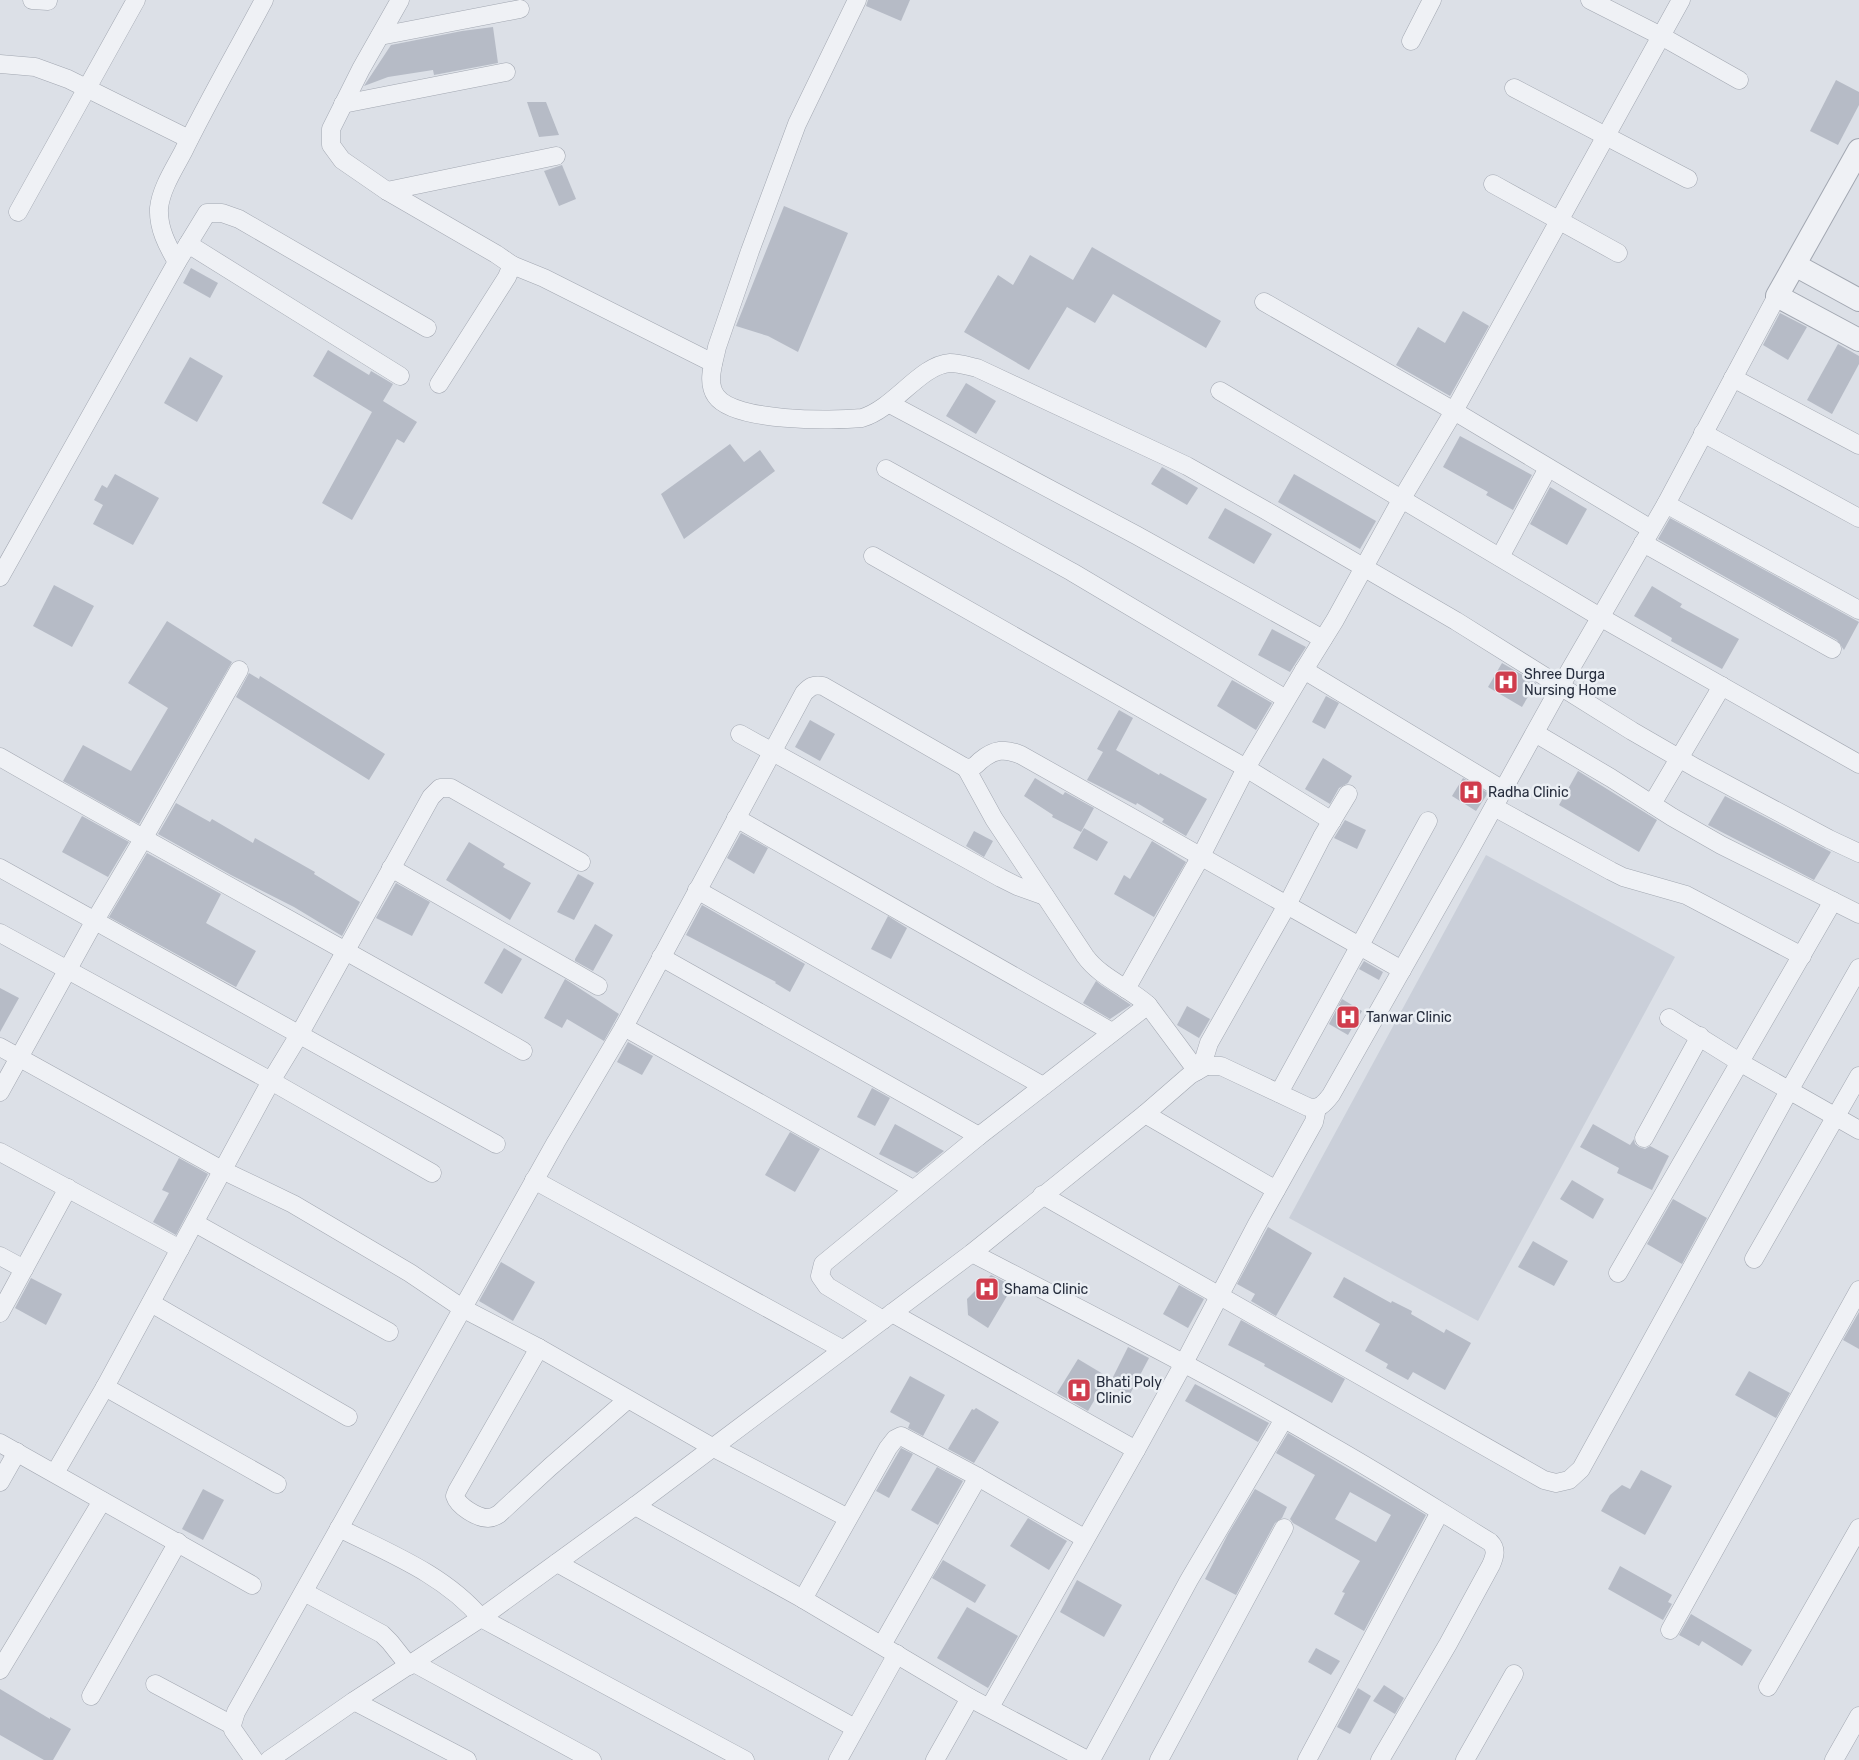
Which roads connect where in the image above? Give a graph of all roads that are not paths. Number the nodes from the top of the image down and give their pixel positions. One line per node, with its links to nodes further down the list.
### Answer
1 (136, 0): 15 (street)
2 (264, 0): 19 (street)
3 (400, 0): 9 (street)
4 (857, 0): 37 (street)
5 (1432, 0): 11 (street)
6 (1590, 0): 10 (street)
7 (1681, 0): 10 (street)
8 (520, 9): 9 (street)
9 (380, 36): 17 (street)
10 (1661, 36): 14 (street); 18 (street)
11 (1412, 42)
12 (0, 64): 15 (street)
13 (506, 72): 17 (street)
14 (1739, 80)
15 (87, 88): 19 (street); 25 (street)
16 (1514, 88): 18 (street)
17 (343, 104): 24 (street)
18 (1605, 136): 22 (street); 26 (street)
19 (189, 139): 29 (street)
20 (1859, 150): 31 (street)
21 (556, 156): 24 (street)
22 (1688, 179)
23 (1493, 184): 26 (street)
24 (387, 190): 30 (street)
25 (18, 212)
26 (1560, 220): 28 (street); 43 (street)
27 (188, 244): 29 (street); 35 (street); 38 (street)
28 (1618, 253)
29 (177, 262): 55 (street)
30 (512, 265): 37 (street); 40 (street)
31 (1795, 265): 32 (street); 33 (street)
32 (1777, 296): 36 (street); 39 (street)
33 (1859, 300)
34 (1264, 302): 43 (street)
35 (427, 328)
36 (1859, 340)
37 (713, 363): 42 (street)
38 (400, 376)
39 (1733, 378): 44 (street); 45 (street)
40 (439, 384)
41 (1220, 391): 48 (street)
42 (890, 404): 54 (street); 58 (street)
43 (1454, 411): 46 (street); 48 (street)
44 (1703, 433): 49 (street); 50 (street)
45 (1859, 445)
46 (1548, 468): 51 (street); 53 (street)
47 (886, 469): 64 (street)
48 (1402, 500): 53 (street); 54 (street)
49 (1666, 504): 51 (street); 56 (street)
50 (1859, 518)
51 (1647, 536): 57 (street); 59 (street)
52 (873, 556): 72 (street)
53 (1500, 557): 57 (street)
54 (1364, 568): 58 (street); 63 (street)
55 (0, 576)
56 (1859, 610)
57 (1600, 617): 62 (street); 63 (street)
58 (1323, 640): 61 (street)
59 (1832, 649)
60 (239, 670): 80 (street)
61 (1304, 670): 64 (street); 73 (street)
62 (1722, 686): 69 (street); 70 (street)
63 (1560, 687): 65 (street); 69 (street)
64 (1286, 699): 72 (street)
65 (1535, 733): 73 (street); 75 (street)
66 (740, 734): 67 (street)
67 (773, 751): 71 (street); 77 (street); 87 (street)
68 (0, 757): 80 (street)
69 (1680, 758): 75 (street); 81 (street)
70 (1859, 764)
71 (966, 768): 82 (street); 87 (street)
72 (1246, 768): 78 (street); 82 (street)
73 (1503, 790): 76 (street)
74 (1348, 794): 78 (street)
75 (1652, 804): 88 (street)
76 (1494, 807): 95 (street); 98 (street)
77 (736, 818): 86 (street); 105 (street)
78 (1332, 821): 89 (street)
79 (1428, 821): 93 (street)
80 (143, 839): 91 (street); 94 (street)
81 (1859, 853)
82 (1201, 856): 89 (street); 101 (street)
83 (581, 862): 85 (street)
84 (0, 868): 91 (street)
85 (391, 868): 94 (street); 100 (street)
86 (697, 890): 96 (street); 115 (street)
87 (1045, 896): 101 (street)
88 (1833, 901): 90 (street); 95 (street)
89 (1287, 904): 93 (street); 112 (street)
90 (1859, 914)
91 (94, 922): 99 (street); 106 (street)
92 (0, 933): 99 (street)
93 (1360, 946): 98 (street); 118 (street)
94 (347, 950): 106 (street); 109 (street)
95 (1802, 956): 111 (street)
96 (662, 957): 104 (street); 123 (street)
97 (1859, 968): 116 (street)
98 (1402, 970): 119 (street)
99 (67, 971): 110 (street); 114 (street)
100 (598, 986)
101 (1126, 989): 102 (street)
102 (1148, 1005): 105 (street); 112 (street)
103 (1669, 1018): 107 (street)
104 (624, 1026): 129 (street); 131 (street)
105 (1112, 1032): 115 (street)
106 (299, 1035): 114 (street); 125 (street)
107 (1700, 1036): 111 (street); 124 (street)
108 (0, 1047): 110 (street)
109 (523, 1051)
110 (20, 1057): 117 (street); 127 (street)
111 (1741, 1063): 116 (street); 140 (street)
112 (1202, 1068): 118 (street); 120 (street)
113 (1859, 1076): 121 (street)
114 (271, 1081): 127 (street); 128 (street)
115 (1042, 1086): 123 (street)
116 (1790, 1090): 121 (street); 142 (street)
117 (0, 1092)
118 (1279, 1092): 119 (street)
119 (1317, 1108): 132 (street)
120 (1146, 1114): 132 (street); 133 (street)
121 (1836, 1116): 122 (street); 138 (street)
122 (1859, 1130)
123 (979, 1136): 131 (street)
124 (1644, 1138)
125 (496, 1144)
126 (0, 1152): 130 (street)
127 (222, 1170): 134 (street); 144 (street)
128 (432, 1173)
129 (534, 1180): 144 (street); 149 (street)
130 (68, 1188): 135 (street); 139 (street)
131 (913, 1189): 146 (street)
132 (1276, 1190): 142 (street)
133 (1042, 1195): 136 (street); 142 (street)
134 (195, 1223): 135 (street); 147 (street)
135 (180, 1249): 143 (street)
136 (972, 1252): 146 (street); 150 (street)
137 (0, 1256): 139 (street)
138 (1754, 1259)
139 (24, 1270): 145 (street)
140 (1618, 1273)
141 (1859, 1290): 177 (street)
142 (1219, 1296): 150 (street)
143 (151, 1303): 151 (street); 153 (street)
144 (462, 1308): 148 (street); 167 (street)
145 (0, 1312)
146 (888, 1316): 149 (street); 157 (street)
147 (389, 1332)
148 (538, 1348): 152 (street); 152 (street)
149 (842, 1349): 156 (street)
150 (1184, 1363): 154 (street); 157 (street)
151 (105, 1387): 159 (street); 162 (street)
152 (627, 1400): 156 (street)
153 (348, 1417)
154 (1284, 1419): 165 (street); 200 (street)
155 (0, 1443): 158 (street)
156 (712, 1447): 164 (street); 166 (street)
157 (1136, 1450): 170 (street)
158 (17, 1452): 159 (street); 161 (street)
159 (55, 1473): 163 (street)
160 (978, 1477): 166 (street); 170 (street); 178 (street)
161 (0, 1482)
162 (277, 1484)
163 (102, 1500): 171 (street); 181 (street)
164 (635, 1506): 172 (street); 175 (street)
165 (1440, 1512): 202 (street); 203 (street)
166 (848, 1518): 175 (street)
167 (339, 1528): 174 (street); 176 (street)
168 (1284, 1528): 201 (street)
169 (1859, 1528): 184 (street)
170 (1084, 1538): 188 (street)
171 (178, 1542): 173 (street); 185 (street)
172 (557, 1563): 176 (street); 191 (street)
173 (252, 1585)
174 (304, 1592): 180 (street); 190 (street)
175 (803, 1599): 178 (street)
176 (481, 1618): 180 (street); 196 (street)
177 (1670, 1630)
178 (882, 1646): 179 (street)
179 (898, 1654): 186 (street); 191 (street)
180 (412, 1665): 187 (street); 195 (street)
181 (0, 1670)
182 (1514, 1674): 204 (street)
183 (155, 1684): 190 (street)
184 (1768, 1688)
185 (91, 1696)
186 (970, 1698): 188 (street); 198 (street)
187 (354, 1701): 193 (street); 194 (street)
188 (990, 1707): 199 (street)
189 (1859, 1716): 205 (street)
190 (232, 1725): 192 (street)
191 (855, 1728): 197 (street)
192 (254, 1760)
193 (269, 1760)
194 (468, 1760)
195 (592, 1760)
196 (745, 1760)
197 (838, 1760)
198 (935, 1760)
199 (1086, 1760)
200 (1090, 1760)
201 (1158, 1760)
202 (1307, 1760)
203 (1380, 1760)
204 (1465, 1760)
205 (1834, 1760)

